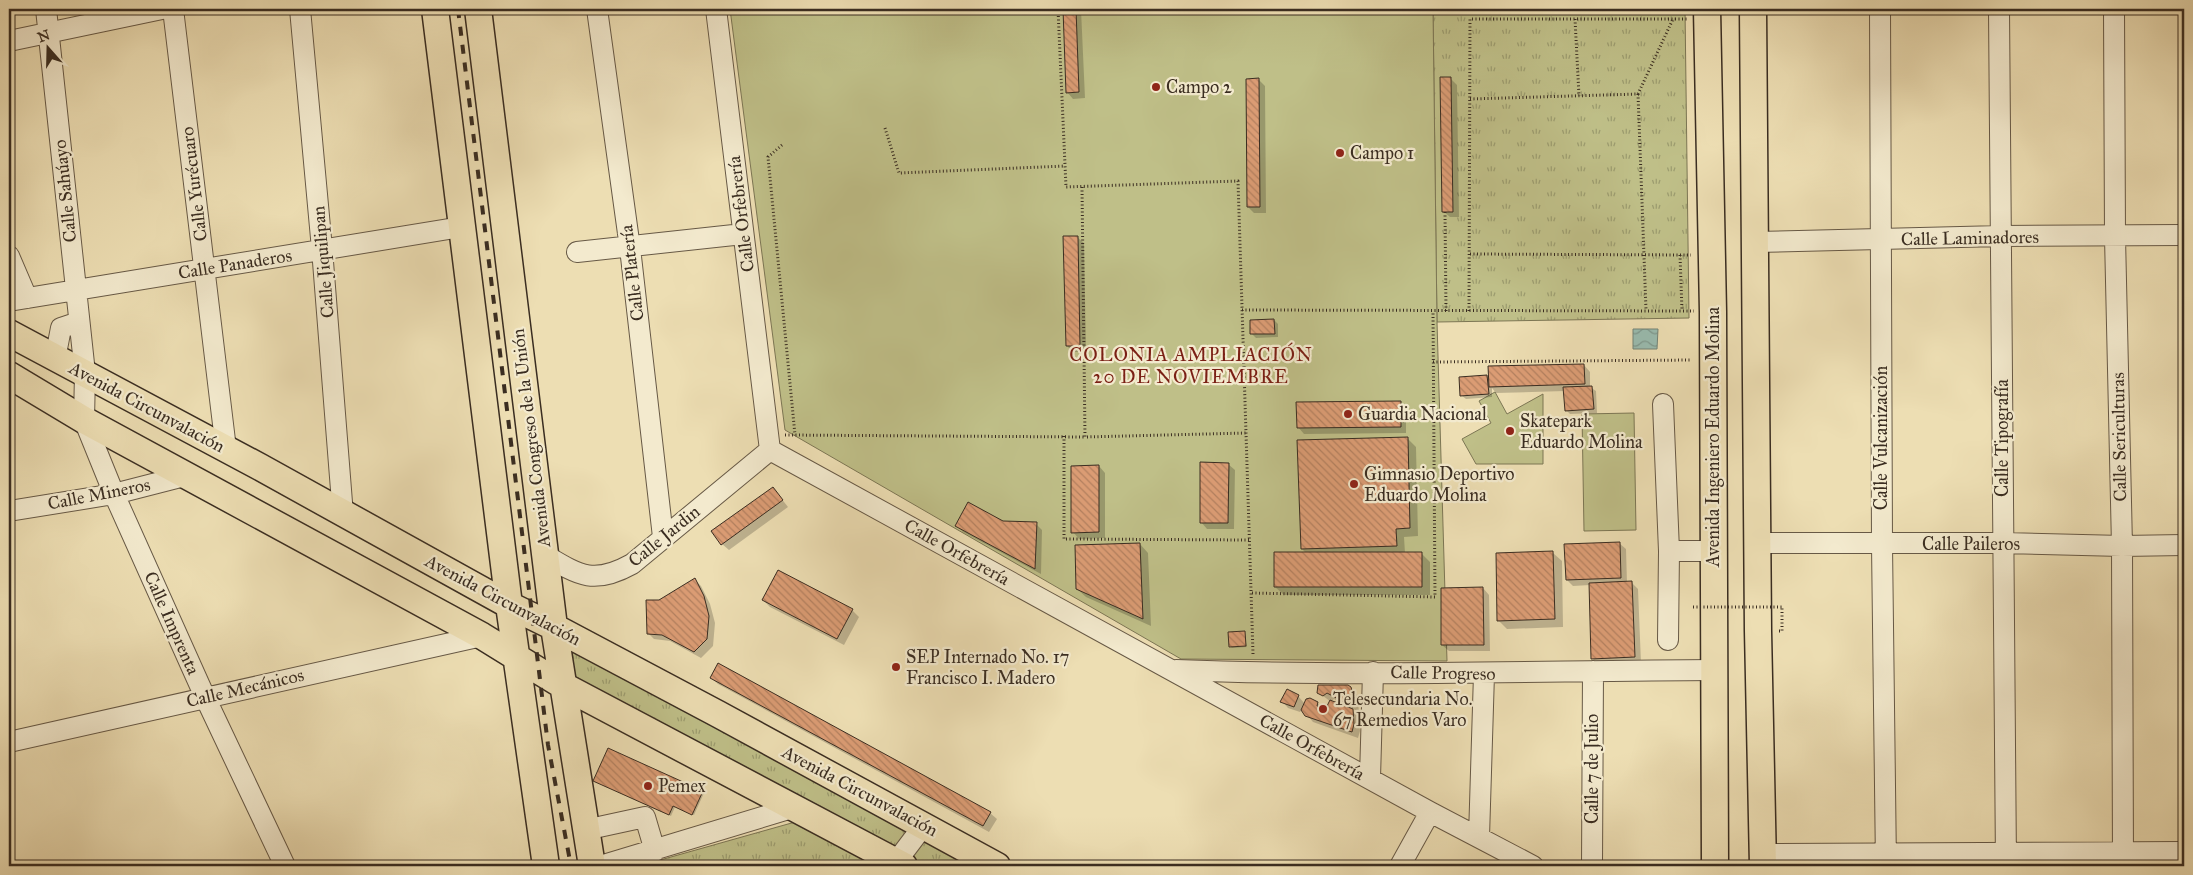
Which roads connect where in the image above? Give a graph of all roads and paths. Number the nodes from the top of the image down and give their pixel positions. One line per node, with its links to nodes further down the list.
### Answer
1 (46, 9): 17 (street, Calle Sahúayo)
2 (162, 9): 17 (street)
3 (173, 9): 42 (street, Calle Yurécuaro)
4 (300, 9): 35 (street, Calle Jiquilipan)
5 (434, 9): 27 (main road)
6 (478, 9): 80 (main road, Avenida Congreso de la Unión)
7 (597, 9): 34 (street, Calle Platería)
8 (716, 9): 28 (street, Calle Orfebrería)
9 (1058, 9): 24 (path)
10 (1753, 9): 33 (main road)
11 (1880, 9): 32 (street, Calle Vulcanización)
12 (1999, 9): 30 (street, Calle Tipografía)
13 (2114, 9): 31 (street, Calle Sericulturas)
14 (1707, 14): 16 (path); 38 (main road, Avenida Ingeniero Eduardo Molina)
15 (1575, 19): 16 (path); 20 (path); 21 (path)
16 (1673, 19): 19 (path)
17 (49, 32): 18 (street); 43 (street, Calle Sahúayo)
18 (9, 41)
19 (1638, 94): 20 (path); 39 (path)
20 (1579, 96): 21 (path)
21 (1470, 99): 37 (path)
22 (884, 128): 24 (path)
23 (782, 145): 62 (path)
24 (1065, 166): 25 (path)
25 (1082, 186): 45 (path); 64 (path)
26 (1445, 212): 48 (path)
27 (461, 227): 35 (street, Calle Panaderos); 82 (main road)
28 (743, 234): 34 (street); 65 (street, Calle Orfebrería)
29 (2184, 235): 31 (street, Calle Laminadores)
30 (2001, 236): 31 (street, Calle Laminadores); 32 (street, Calle Laminadores); 74 (street, Calle Tipografía)
31 (2115, 237): 77 (street, Calle Sericulturas)
32 (1881, 240): 33 (street, Calle Laminadores); 75 (street, Calle Vulcanización)
33 (1755, 242): 73 (main road)
34 (630, 248): 36 (street); 71 (street, Calle Platería)
35 (322, 250): 42 (street, Calle Panaderos); 70 (street, Calle Jiquilipan)
36 (577, 252)
37 (1470, 254): 39 (path); 49 (path)
38 (1712, 254): 40 (path); 51 (main road, Avenida Ingeniero Eduardo Molina)
39 (1644, 255): 40 (path); 46 (path)
40 (1680, 255): 50 (path)
41 (9, 256): 44 (street)
42 (204, 269): 43 (street, Calle Panaderos); 66 (street, Calle Yurécuaro)
43 (75, 290): 44 (street, Calle Panaderos); 52 (street, Calle Sahúayo)
44 (18, 299)
45 (1242, 310): 47 (path); 61 (path)
46 (1646, 310): 49 (path); 50 (path)
47 (1433, 311): 48 (path); 56 (path)
48 (1446, 311): 49 (path)
49 (1469, 311)
50 (1682, 311): 51 (path)
51 (1713, 312): 55 (main road, Avenida Ingeniero Eduardo Molina)
52 (79, 322): 54 (street); 57 (street, Calle Sahúayo)
53 (9, 333): 54 (main road, Avenida Circunvalación)
54 (55, 358): 57 (main road, Avenida Circunvalación)
55 (1713, 360): 56 (path); 79 (main road, Avenida Ingeniero Eduardo Molina)
56 (1433, 362): 81 (path)
57 (85, 373): 60 (street, Calle Imprenta); 66 (main road, Avenida Circunvalación)
58 (9, 375): 60 (main road)
59 (1663, 404): 78 (street)
60 (84, 420): 67 (main road); 68 (street, Calle Imprenta)
61 (1246, 434): 64 (path); 72 (path)
62 (795, 435): 63 (path); 65 (path)
63 (1064, 436): 64 (path); 72 (path)
64 (1084, 437)
65 (769, 442): 71 (street, Calle Jardin); 89 (street, Calle Orfebrería)
66 (226, 449): 70 (main road, Avenida Circunvalación)
67 (188, 475): 68 (street, Calle Mineros); 86 (main road)
68 (114, 494): 69 (street, Calle Mineros); 96 (street, Calle Imprenta)
69 (9, 511)
70 (343, 515): 82 (main road, Avenida Circunvalación)
71 (663, 537): 80 (street, Calle Jardin)
72 (1250, 540): 81 (path)
73 (1758, 543): 75 (street, Calle Paileros); 107 (main road)
74 (2003, 544): 75 (street, Calle Paileros); 77 (street, Calle Paileros); 109 (street, Calle Tipografía)
75 (1882, 545): 108 (street, Calle Vulcanización)
76 (2184, 545): 77 (street, Calle Paileros)
77 (2122, 546): 106 (street, Calle Sericulturas)
78 (1669, 551): 79 (street); 87 (street)
79 (1714, 551): 90 (main road, Avenida Ingeniero Eduardo Molina)
80 (546, 554): 84 (main road, Avenida Congreso de la Unión)
81 (1252, 593): 93 (path)
82 (509, 605): 84 (main road, Avenida Circunvalación); 88 (main road)
83 (1693, 607): 85 (path, bridge)
84 (554, 627): 95 (main road, Avenida Congreso de la Unión); 101 (main road, Avenida Circunvalación)
85 (1782, 631)
86 (482, 636): 88 (main road); 96 (street, Calle Mecánicos)
87 (1668, 640)
88 (516, 655): 95 (main road); 112 (main road)
89 (1173, 670): 93 (street, Calle Progreso); 98 (street, Calle Orfebrería)
90 (1714, 670): 91 (street, Calle Progreso); 119 (main road, Avenida Ingeniero Eduardo Molina)
91 (1593, 671): 94 (street, Calle Progreso); 118 (street, Calle 7 de Julio)
92 (1373, 672): 93 (street, Calle Progreso); 94 (street, Calle Progreso); 98 (street)
93 (1254, 673)
94 (1484, 674): 103 (street)
95 (562, 685): 99 (main road); 102 (main road, Avenida Congreso de la Unión)
96 (205, 697): 97 (street, Calle Mecánicos); 111 (street, Calle Imprenta)
97 (9, 742)
98 (1370, 778): 100 (street, Calle Orfebrería)
99 (792, 808): 104 (street); 110 (main road)
100 (1430, 812): 103 (street, Calle Orfebrería); 116 (street)
101 (924, 825): 110 (street); 115 (main road, Avenida Circunvalación)
102 (585, 830): 104 (street); 113 (main road, Avenida Congreso de la Unión)
103 (1479, 837): 117 (street, Calle Orfebrería)
104 (655, 851): 114 (street)
105 (2184, 852): 106 (street)
106 (2123, 859): 109 (street)
107 (1763, 860): 108 (street)
108 (1886, 860): 109 (street)
109 (2006, 860)
110 (899, 865)
111 (286, 866)
112 (546, 866)
113 (592, 866)
114 (600, 866)
115 (997, 866)
116 (1400, 866)
117 (1534, 866)
118 (1592, 866)
119 (1715, 866)

